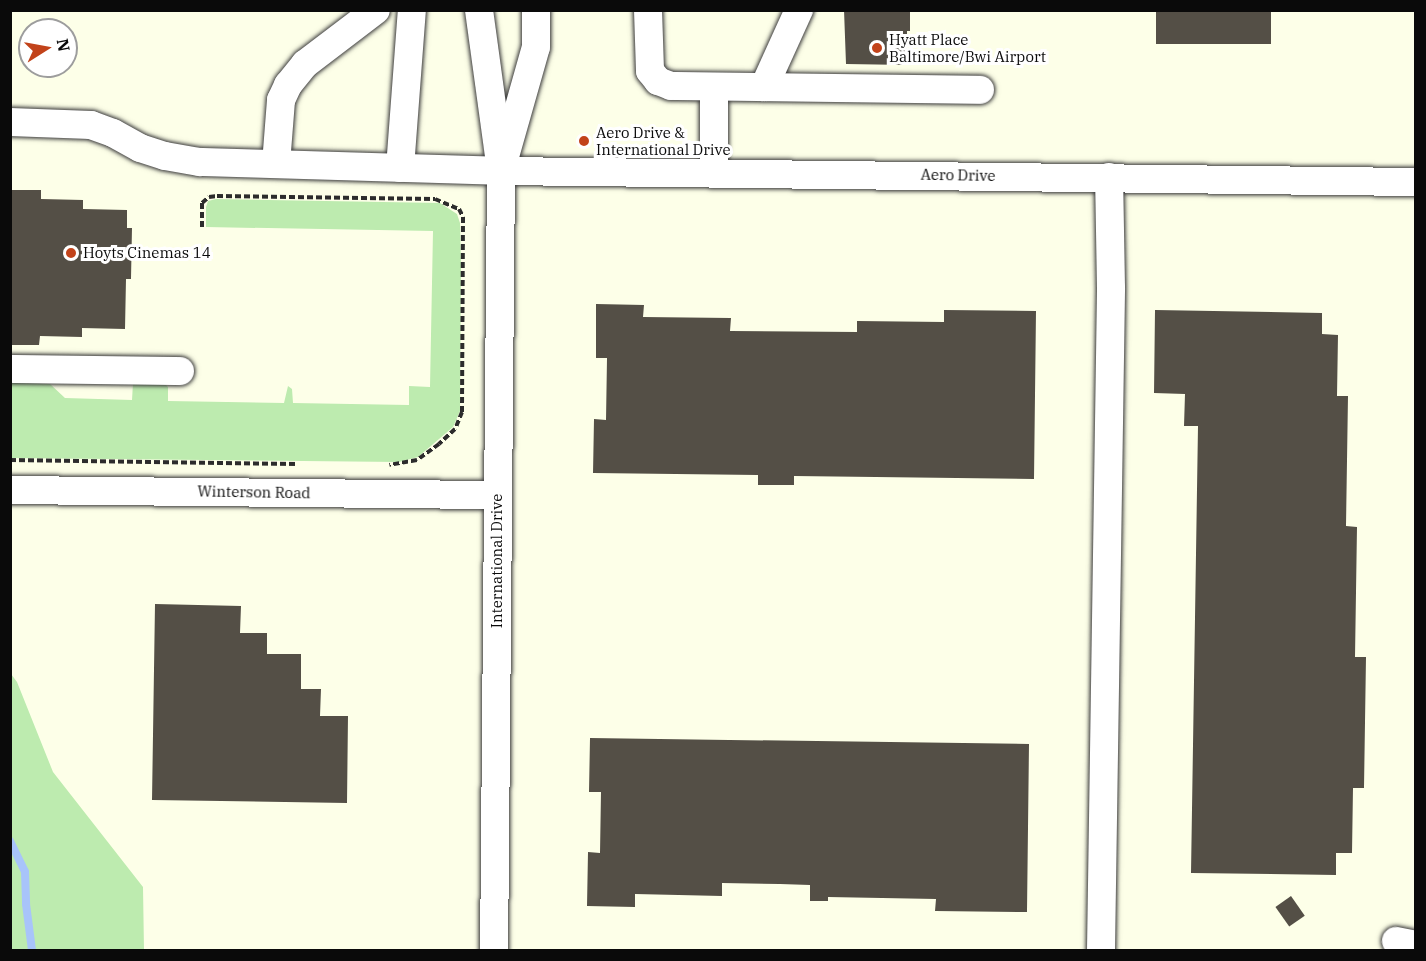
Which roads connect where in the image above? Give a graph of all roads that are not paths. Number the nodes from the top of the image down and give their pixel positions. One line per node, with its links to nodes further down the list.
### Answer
1 (375, 10): 11 (street)
2 (412, 10): 12 (street)
3 (479, 10): 13 (street, International Drive)
4 (536, 10): 13 (street, International Drive)
5 (648, 10): 7 (street)
6 (799, 10): 8 (street)
7 (714, 87): 8 (street); 14 (street)
8 (764, 87): 9 (street)
9 (980, 90)
10 (10, 122): 11 (street, Aero Drive)
11 (276, 164): 12 (street, Aero Drive)
12 (400, 168): 13 (street, Aero Drive)
13 (501, 171): 14 (street, Aero Drive); 20 (street, International Drive)
14 (714, 173): 15 (street, Aero Drive)
15 (1109, 177): 16 (street, Aero Drive); 22 (street)
16 (1416, 182)
17 (10, 369): 18 (street)
18 (180, 371)
19 (10, 490): 20 (street, Winterson Road)
20 (497, 495): 21 (street, International Drive)
21 (494, 951)
22 (1101, 951)

